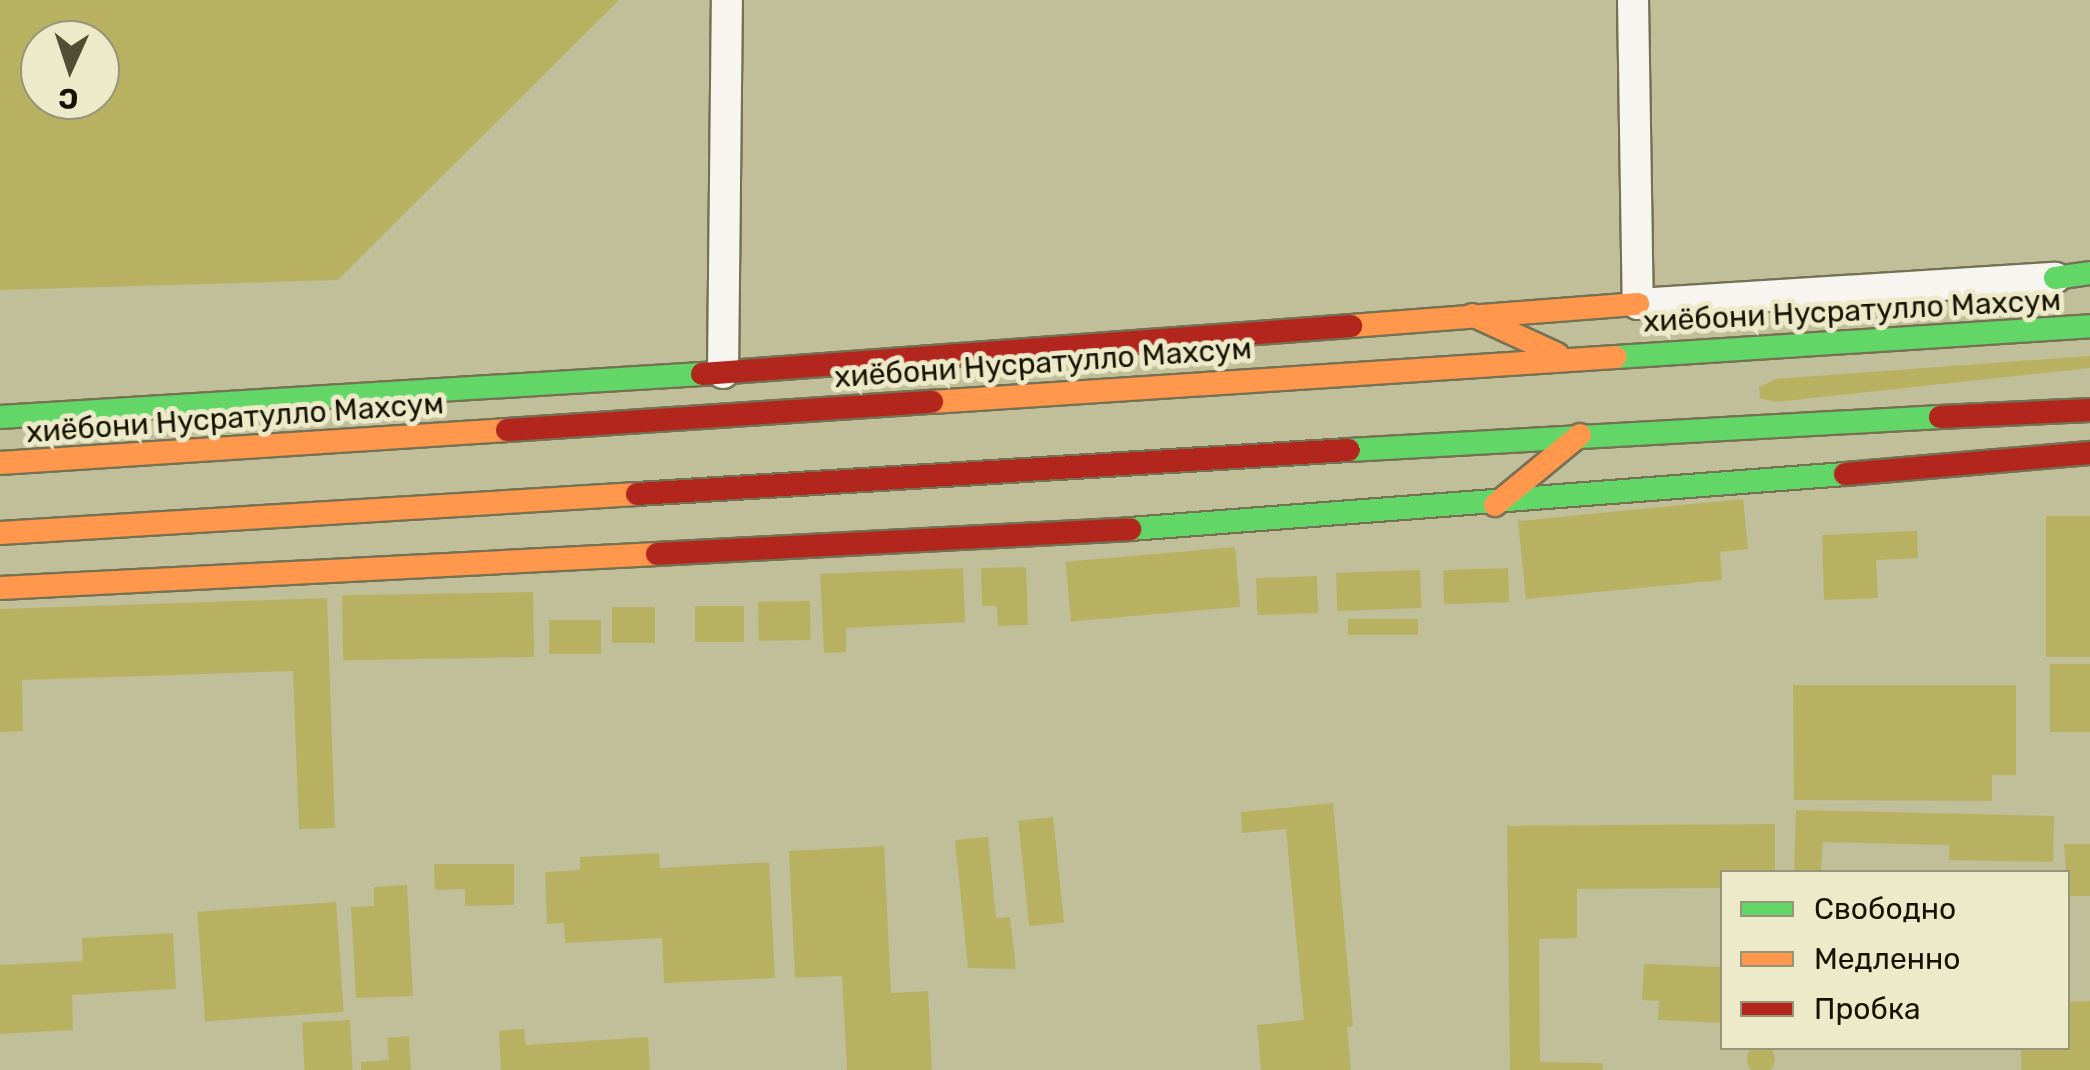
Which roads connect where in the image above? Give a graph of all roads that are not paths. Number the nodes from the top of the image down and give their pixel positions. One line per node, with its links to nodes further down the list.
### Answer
1 (727, 0): 9 (street)
2 (1633, 0): 5 (street)
3 (2090, 272): 4 (main road)
4 (2055, 278): 5 (street)
5 (1638, 304): 6 (main road)
6 (1472, 315): 8 (main road); 9 (main road)
7 (2090, 326): 8 (main road, хиёбони Нусратулло Махсум)
8 (1562, 356): 14 (main road, хиёбони Нусратулло Махсум)
9 (724, 374): 11 (main road)
10 (2090, 410): 12 (main road)
11 (0, 417)
12 (1580, 435): 15 (main road); 16 (main road)
13 (2090, 452): 15 (main road)
14 (0, 463)
15 (1495, 504): 17 (main road)
16 (0, 533)
17 (0, 588)

